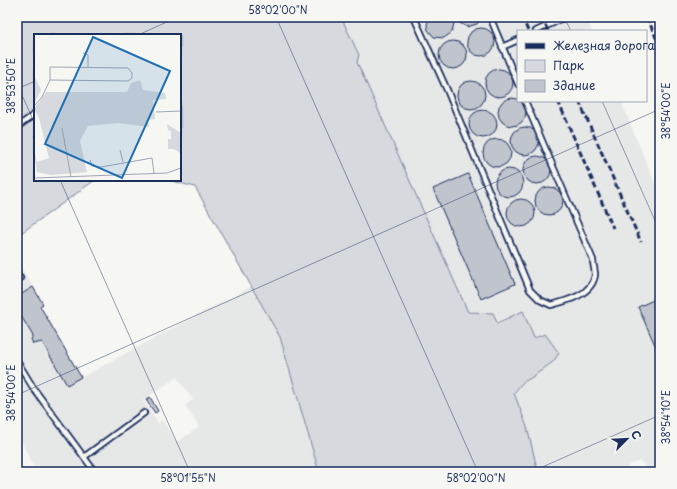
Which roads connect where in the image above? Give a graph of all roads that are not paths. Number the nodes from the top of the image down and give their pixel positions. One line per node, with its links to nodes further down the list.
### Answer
1 (414, 17): 8 (lane)
2 (490, 17): 6 (lane)
3 (566, 17): 4 (lane)
4 (538, 30)
5 (517, 40): 6 (lane)
6 (502, 47): 7 (lane)
7 (517, 82)
8 (525, 102)
9 (34, 115): 10 (lane)
10 (17, 127)
11 (17, 361): 13 (lane)
12 (144, 413): 13 (lane)
13 (84, 457): 14 (lane)
14 (95, 472)

